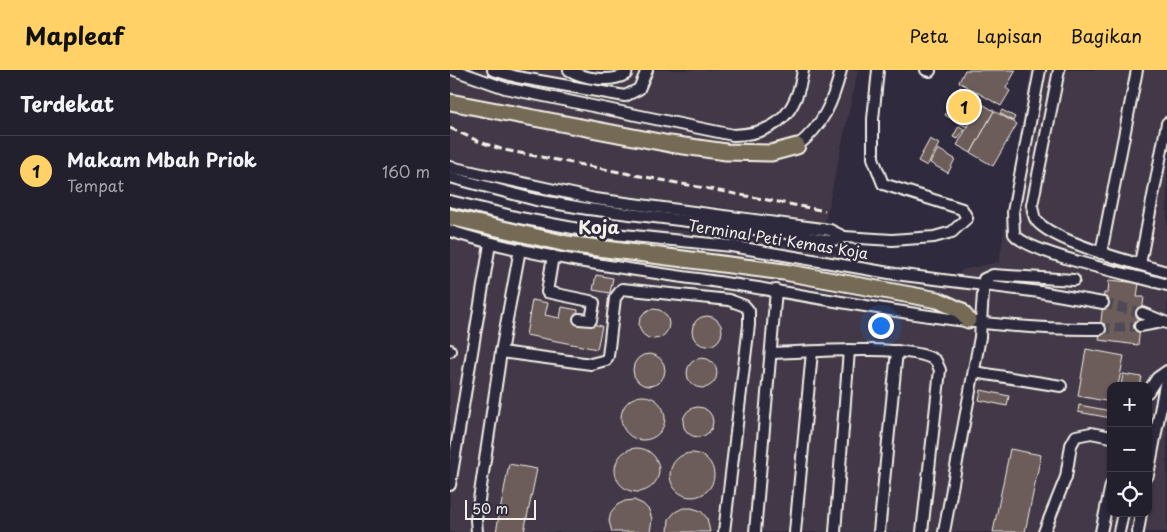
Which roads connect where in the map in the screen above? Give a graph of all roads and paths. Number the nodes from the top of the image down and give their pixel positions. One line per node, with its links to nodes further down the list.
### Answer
1 (454, 70): 6 (street)
2 (493, 70): 5 (street)
3 (569, 70): 4 (street)
4 (627, 70)
5 (647, 70)
6 (803, 70)
7 (841, 70): 14 (street)
8 (878, 70): 17 (street)
9 (1040, 70): 29 (street)
10 (1059, 70): 23 (street)
11 (1137, 70): 23 (street)
12 (450, 102): 14 (highway)
13 (1167, 123): 25 (street)
14 (797, 146)
15 (450, 167): 17 (street)
16 (450, 177): 17 (street)
17 (481, 180)
18 (450, 201): 28 (street, Terminal Peti Kemas Koja)
19 (450, 217): 34 (highway)
20 (450, 231): 21 (street)
21 (490, 244): 22 (street); 49 (street)
22 (520, 249): 24 (street); 40 (street)
23 (1101, 253): 25 (street)
24 (553, 256): 30 (street); 33 (street)
25 (1140, 264): 26 (street)
26 (1167, 272)
27 (1074, 280): 28 (street)
28 (984, 285): 31 (street, Terminal Peti Kemas Koja); 34 (street)
29 (1167, 285)
30 (776, 290): 34 (street); 42 (street)
31 (1103, 303)
32 (1142, 313): 35 (street)
33 (579, 319)
34 (974, 321): 37 (street); 43 (street)
35 (1165, 323): 36 (street)
36 (1140, 326)
37 (1100, 329)
38 (849, 350): 39 (street); 41 (street); 57 (street)
39 (897, 351): 58 (street); 59 (street)
40 (501, 352): 53 (street); 54 (street)
41 (812, 352): 42 (street); 56 (street)
42 (770, 353): 55 (street)
43 (974, 372): 45 (street); 60 (street)
44 (1167, 372): 46 (street); 48 (street)
45 (1061, 386)
46 (1152, 386)
47 (1107, 436): 61 (street)
48 (1152, 437)
49 (450, 485)
50 (1107, 504): 62 (street)
51 (1122, 517): 63 (street)
52 (1140, 517): 64 (street)
53 (478, 532)
54 (724, 532)
55 (755, 532)
56 (795, 532)
57 (835, 532)
58 (879, 532)
59 (922, 532)
60 (944, 532)
61 (1044, 532)
62 (1101, 532)
63 (1119, 532)
64 (1138, 532)

